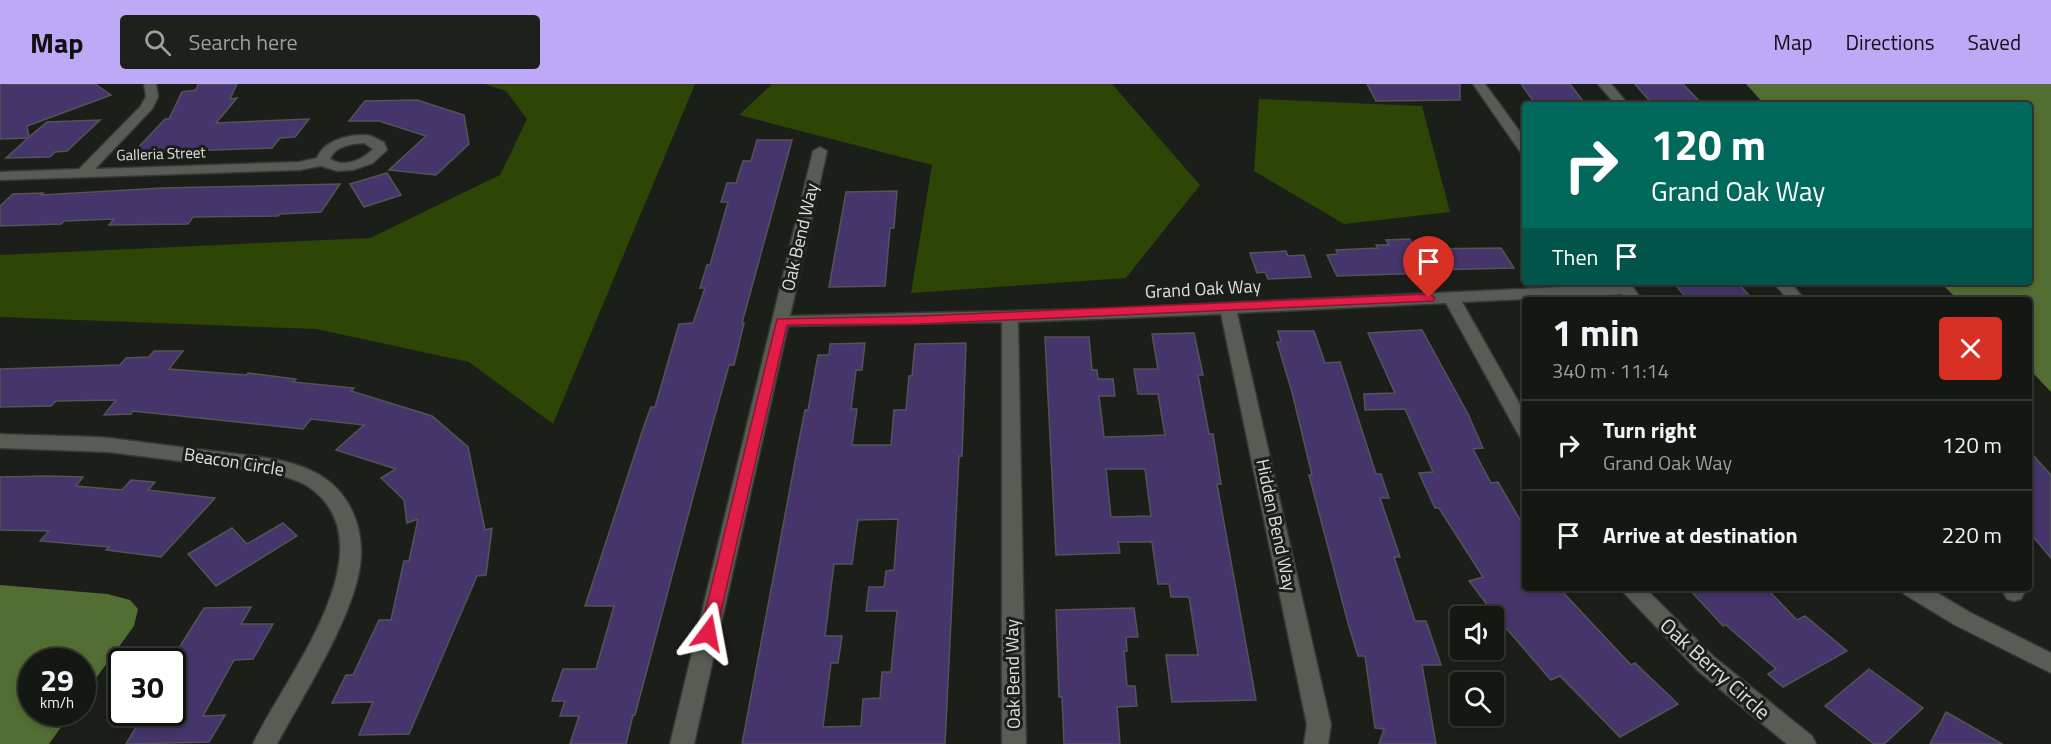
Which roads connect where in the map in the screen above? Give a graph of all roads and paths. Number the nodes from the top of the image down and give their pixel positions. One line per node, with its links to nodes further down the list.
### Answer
1 (150, 84): 8 (street)
2 (1479, 84): 5 (street)
3 (1604, 84): 4 (street)
4 (1620, 102)
5 (1522, 144)
6 (820, 151): 16 (street, Oak Bend Way)
7 (323, 161): 8 (street, Galleria Street)
8 (83, 173): 9 (street, Galleria Street)
9 (0, 176)
10 (1784, 285): 13 (street)
11 (1627, 290): 12 (street, Grand Oak Way)
12 (1451, 297): 14 (street, Grand Oak Way); 17 (street)
13 (1794, 297)
14 (1228, 307): 15 (street, Grand Oak Way); 25 (street, Hidden Bend Way)
15 (1010, 317): 16 (street, Grand Oak Way); 24 (street, Oak Bend Way)
16 (781, 321): 23 (street, Oak Bend Way)
17 (1522, 425)
18 (0, 441): 22 (street, Beacon Circle)
19 (1635, 591): 26 (street, Oak Berry Circle)
20 (1916, 591): 21 (street)
21 (2051, 664)
22 (265, 744)
23 (682, 744)
24 (1014, 744)
25 (1316, 744)
26 (1804, 744)

